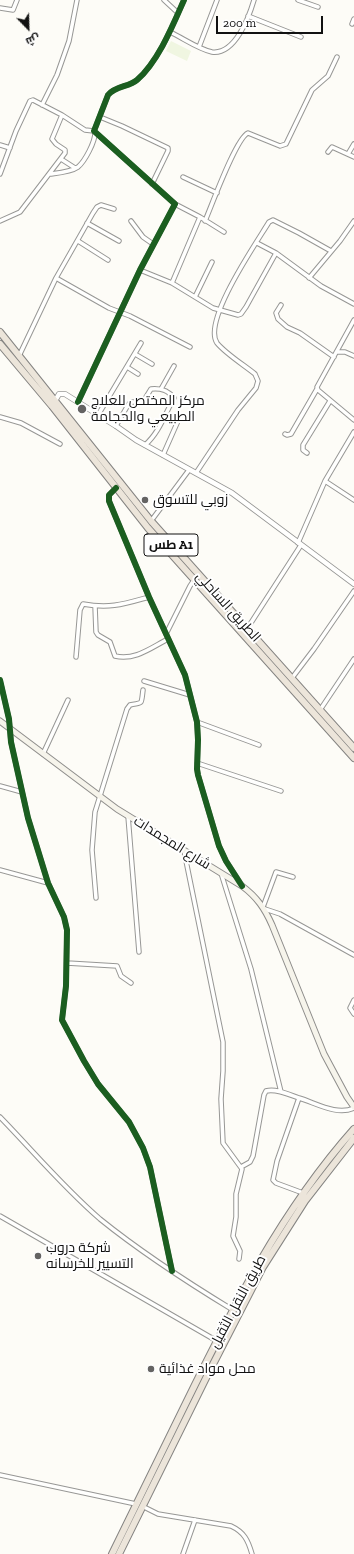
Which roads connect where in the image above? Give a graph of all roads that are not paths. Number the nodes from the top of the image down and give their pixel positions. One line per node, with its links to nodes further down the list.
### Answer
1 (17, 0): 9 (street)
2 (77, 0): 18 (street)
3 (164, 0): 10 (street)
4 (184, 0): 10 (street)
5 (217, 0): 16 (street)
6 (254, 0): 11 (street)
7 (298, 0): 8 (street)
8 (318, 7)
9 (0, 8)
10 (178, 13): 14 (street)
11 (248, 16): 15 (street); 16 (street)
12 (354, 19): 13 (street)
13 (352, 24)
14 (170, 32): 16 (street); 20 (street)
15 (301, 37)
16 (199, 47)
17 (337, 57): 34 (street)
18 (42, 105): 19 (street); 24 (street)
19 (62, 115): 21 (street); 28 (street)
20 (100, 117): 21 (street); 33 (street)
21 (95, 132): 29 (street); 33 (street)
22 (354, 144): 26 (street)
23 (0, 145): 24 (street)
24 (10, 148): 30 (street)
25 (328, 152): 26 (street)
26 (348, 154): 27 (street)
27 (354, 157)
28 (61, 159): 29 (street); 31 (street)
29 (75, 168): 31 (street)
30 (0, 174)
31 (50, 174): 39 (street)
32 (183, 177): 34 (street)
33 (152, 184): 35 (street)
34 (217, 193): 38 (street)
35 (175, 204): 37 (street); 47 (street)
36 (114, 209): 42 (street)
37 (200, 217): 38 (street); 55 (street)
38 (205, 220): 43 (street)
39 (0, 221)
40 (131, 221): 47 (street)
41 (354, 221): 48 (street)
42 (87, 223): 44 (street); 45 (street)
43 (224, 232)
44 (78, 241): 50 (street); 53 (street)
45 (119, 242)
46 (257, 243): 48 (street); 49 (street); 59 (street)
47 (153, 244): 52 (street)
48 (331, 251): 54 (street)
49 (276, 254): 54 (street); 59 (street)
50 (108, 260)
51 (212, 262): 56 (street)
52 (140, 270): 55 (street); 60 (street)
53 (56, 278): 60 (street); 68 (street)
54 (309, 278): 57 (street)
55 (172, 283): 56 (street)
56 (195, 297): 59 (street)
57 (354, 304)
58 (281, 305): 70 (street)
59 (220, 310): 92 (street)
60 (121, 313): 65 (street); 78 (street)
61 (354, 320): 66 (street)
62 (0, 332): 68 (highway, الطريق الساحلي / طس A1)
63 (141, 343): 67 (street)
64 (0, 344): 79 (highway, الطريق الساحلي / طس A1)
65 (190, 347)
66 (337, 352): 69 (street); 70 (street)
67 (135, 354): 71 (street); 73 (street)
68 (19, 356): 79 (highway, الطريق الساحلي / طس A1)
69 (354, 356)
70 (334, 357): 76 (street)
71 (152, 364)
72 (174, 366): 75 (street)
73 (127, 368): 74 (street); 80 (street)
74 (138, 374)
75 (161, 389): 84 (street); 88 (street)
76 (317, 389): 77 (street); 86 (street)
77 (330, 401): 83 (street); 89 (street)
78 (78, 402): 79 (street); 80 (street)
79 (53, 403): 94 (highway, الطريق الساحلي / طس A1); 96 (highway, الطريق الساحلي / طس A1)
80 (98, 415): 84 (street)
81 (0, 417): 87 (street)
82 (178, 420): 90 (street)
83 (354, 420)
84 (116, 426): 88 (street)
85 (354, 432): 93 (street)
86 (285, 434)
87 (60, 444)
88 (145, 445): 90 (street)
89 (307, 453)
90 (163, 456): 91 (street)
91 (189, 470): 92 (street); 96 (street)
92 (196, 473): 97 (street)
93 (325, 481): 95 (street); 97 (street)
94 (116, 488): 98 (highway, الطريق الساحلي / طس A1); 101 (street)
95 (354, 500)
96 (151, 521): 103 (highway, الطريق الساحلي / طس A1)
97 (300, 544): 99 (street); 103 (street)
98 (194, 580): 104 (street); 115 (highway, الطريق الساحلي / طس A1)
99 (354, 584)
100 (354, 591): 108 (street)
101 (149, 597): 102 (street); 104 (street)
102 (95, 606): 105 (street); 106 (street)
103 (247, 629): 108 (highway, الطريق الساحلي / طس A1)
104 (166, 634): 105 (street)
105 (168, 639): 112 (street)
106 (76, 657)
107 (354, 659): 114 (street)
108 (292, 678): 114 (highway, الطريق الساحلي / طس A1)
109 (0, 680): 118 (street)
110 (144, 681): 112 (street)
111 (143, 690): 127 (street)
112 (190, 695): 117 (street)
113 (68, 700): 121 (street)
114 (320, 710): 115 (street); 120 (highway, الطريق الساحلي / طس A1)
115 (316, 716): 122 (highway, الطريق الساحلي / طس A1)
116 (0, 721): 118 (main road, شارع المجمدات)
117 (197, 722): 119 (street); 123 (street)
118 (10, 728): 121 (main road, شارع المجمدات); 126 (street)
119 (259, 745)
120 (354, 748)
121 (43, 754): 127 (main road, شارع المجمدات)
122 (354, 758)
123 (197, 763): 125 (street); 134 (street)
124 (0, 786): 126 (street)
125 (281, 791)
126 (22, 792): 133 (street)
127 (99, 796): 128 (main road, شارع المجمدات); 135 (street)
128 (128, 816): 129 (main road, شارع المجمدات); 137 (street)
129 (184, 851): 131 (main road, شارع المجمدات); 149 (street)
130 (0, 870): 133 (street)
131 (221, 874): 134 (main road, شارع المجمدات); 143 (street)
132 (293, 877): 136 (street)
133 (48, 883): 139 (street)
134 (242, 886): 136 (main road, شارع المجمدات)
135 (96, 898)
136 (264, 908): 138 (street); 145 (main road, شارع المجمدات)
137 (139, 952)
138 (354, 955)
139 (67, 963): 140 (street); 153 (street)
140 (131, 983)
141 (354, 1000): 142 (street)
142 (354, 1014)
143 (281, 1092): 144 (street); 149 (street)
144 (299, 1098): 145 (street); 150 (street)
145 (354, 1107)
146 (0, 1117): 153 (street)
147 (354, 1128): 150 (highway, طريق النقل الثقيل)
148 (354, 1138): 156 (highway, طريق النقل الثقيل)
149 (242, 1167): 152 (street)
150 (303, 1193): 154 (highway, طريق النقل الثقيل)
151 (0, 1216): 155 (street)
152 (239, 1259)
153 (172, 1271): 154 (street)
154 (233, 1310): 155 (highway, طريق النقل الثقيل)
155 (217, 1341): 156 (highway, طريق النقل الثقيل)
156 (168, 1447): 158 (highway, طريق النقل الثقيل)
157 (0, 1476): 158 (street)
158 (139, 1505): 159 (street); 160 (highway, طريق النقل الثقيل); 161 (highway, طريق النقل الثقيل)
159 (195, 1520): 162 (street); 163 (street)
160 (112, 1554)
161 (119, 1554)
162 (183, 1554)
163 (252, 1554)

